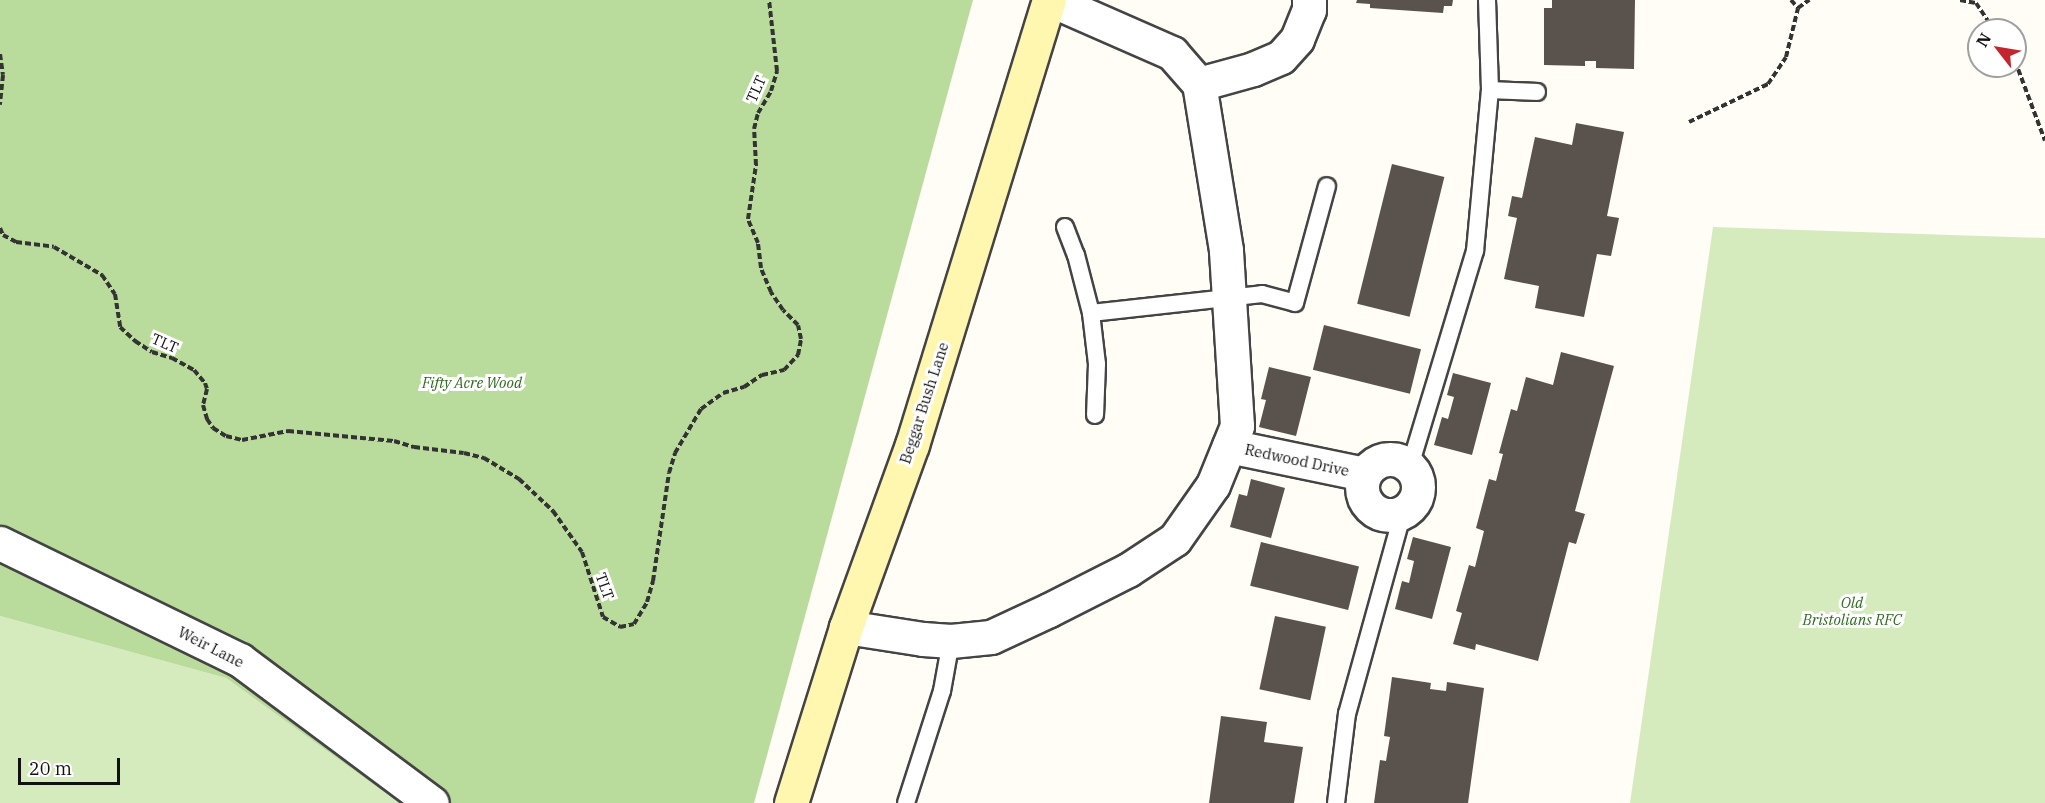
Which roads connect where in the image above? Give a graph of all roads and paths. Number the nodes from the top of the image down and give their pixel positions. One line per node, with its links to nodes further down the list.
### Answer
1 (769, 0): 20 (path, TLT)
2 (1050, 0): 12 (street); 29 (main road, Beggar Bush Lane)
3 (1309, 0): 12 (street)
4 (1487, 0): 13 (lane)
5 (1791, 0): 8 (path)
6 (1809, 0): 8 (path)
7 (1960, 0): 9 (path)
8 (1798, 8): 16 (path)
9 (1986, 18)
10 (0, 54): 15 (path)
11 (2021, 78): 17 (path)
12 (1198, 84): 21 (street)
13 (1490, 90): 14 (lane); 25 (lane)
14 (1537, 92)
15 (0, 105)
16 (1689, 122)
17 (2045, 141)
18 (1327, 186): 21 (lane)
19 (1065, 227): 22 (lane)
20 (0, 228)
21 (1230, 298): 22 (lane); 24 (street)
22 (1091, 313): 23 (lane)
23 (1095, 416)
24 (1229, 446): 26 (street, Redwood Drive); 30 (street)
25 (1410, 466): 26 (street); 27 (street)
26 (1364, 474): 27 (street)
27 (1403, 512): 34 (lane)
28 (0, 543): 31 (street, Weir Lane)
29 (846, 627): 30 (street); 32 (main road, Beggar Bush Lane)
30 (951, 641): 33 (lane)
31 (432, 803)
32 (791, 803)
33 (906, 803)
34 (1336, 803)

